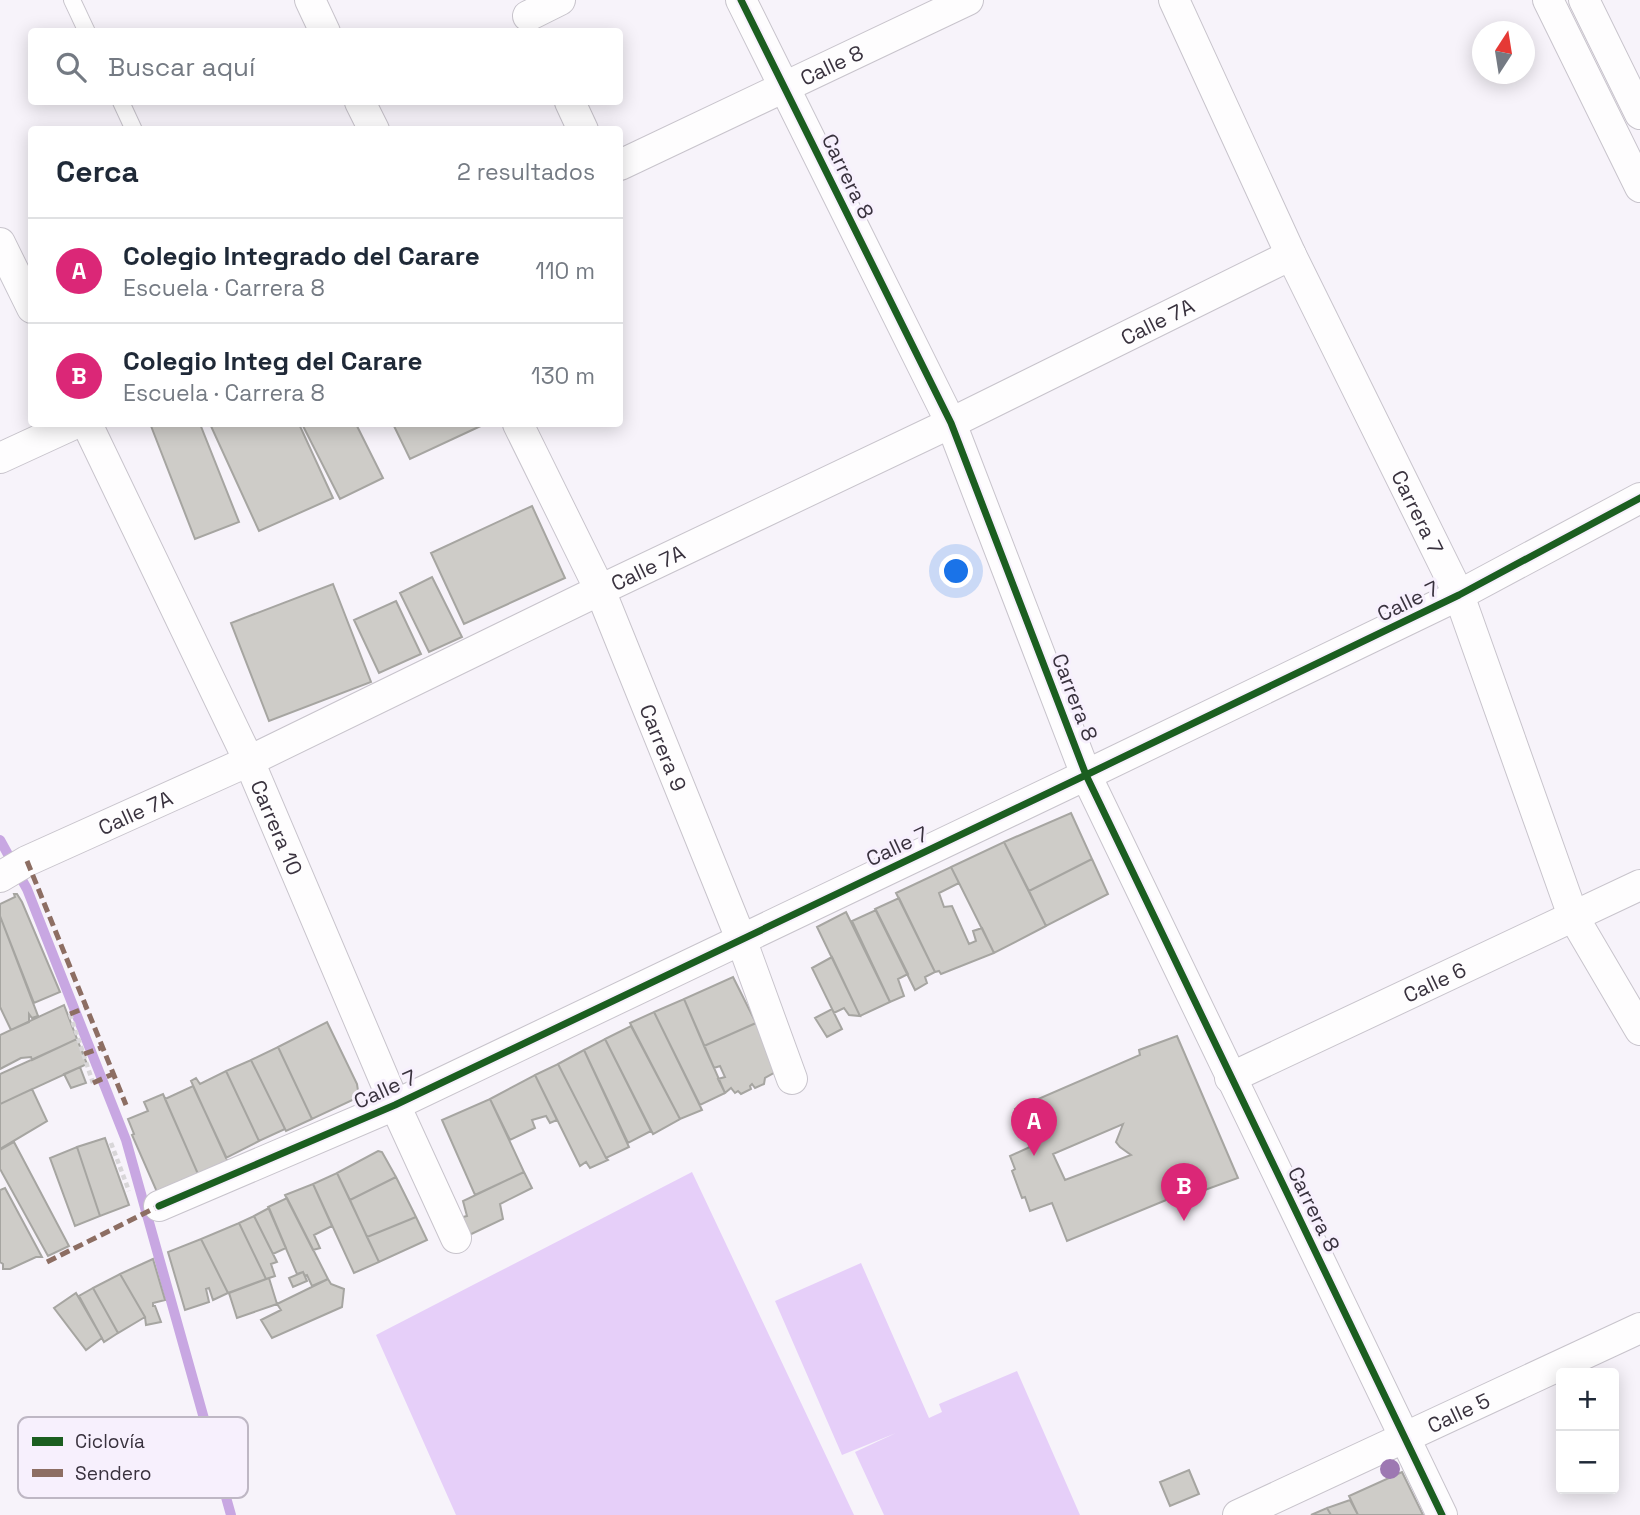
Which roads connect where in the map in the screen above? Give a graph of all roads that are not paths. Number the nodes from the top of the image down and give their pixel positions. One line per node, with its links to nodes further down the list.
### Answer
1 (72, 0): 10 (lane)
2 (310, 0): 11 (street)
3 (560, 0): 9 (street)
4 (741, 0): 12 (street, Carrera 8)
5 (968, 0): 12 (street, Calle 8)
6 (1174, 0): 23 (street, Carrera 7)
7 (1548, 0): 21 (street)
8 (1584, 0): 16 (street)
9 (528, 16)
10 (85, 28)
11 (323, 28)
12 (784, 87): 20 (street, Calle 8); 25 (street, Carrera 8)
13 (122, 105): 17 (lane)
14 (361, 105): 18 (street)
15 (571, 105): 19 (street)
16 (1640, 114)
17 (132, 126)
18 (371, 126)
19 (581, 126)
20 (623, 164)
21 (1640, 187)
22 (0, 243): 24 (street)
23 (1292, 255): 25 (street, Calle 7A); 32 (street, Carrera 7)
24 (28, 300)
25 (951, 424): 31 (street, Calle 7A); 34 (street, Carrera 8)
26 (67, 427): 29 (street)
27 (88, 427): 33 (street, Carrera 10)
28 (519, 427): 31 (street, Carrera 9)
29 (0, 458)
30 (1640, 498): 32 (street, Calle 7)
31 (600, 590): 33 (street, Calle 7A); 38 (street, Carrera 9)
32 (1459, 596): 34 (street, Calle 7); 37 (street, Carrera 7)
33 (249, 761): 35 (street, Calle 7A); 42 (street, Carrera 10)
34 (1086, 775): 38 (street, Calle 7); 40 (street, Carrera 8)
35 (11, 871)
36 (1640, 885): 37 (street, Calle 6)
37 (1573, 916): 39 (street, Carrera 7); 40 (street, Calle 6)
38 (741, 939): 41 (street, Carrera 9); 42 (street, Calle 7)
39 (1640, 1030)
40 (1230, 1078): 46 (street, Carrera 8)
41 (792, 1079)
42 (396, 1105): 43 (street, Calle 7); 44 (street, Carrera 10)
43 (146, 1205)
44 (456, 1238)
45 (1640, 1328): 46 (street, Calle 5)
46 (1403, 1437): 47 (street, Calle 5); 48 (street, Carrera 8)
47 (1238, 1515)
48 (1442, 1515)

